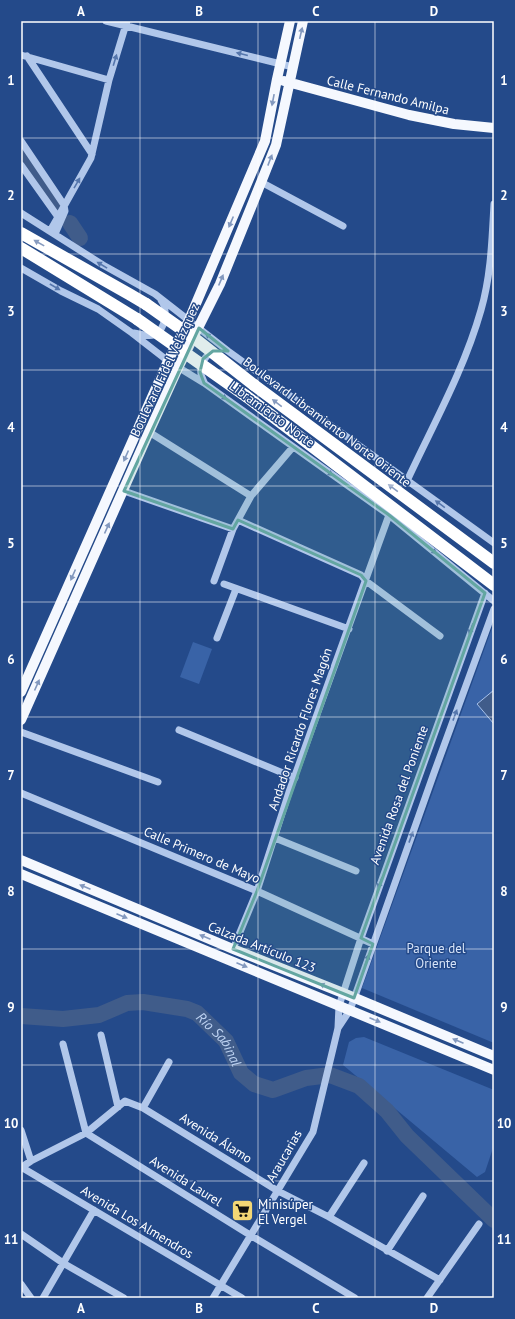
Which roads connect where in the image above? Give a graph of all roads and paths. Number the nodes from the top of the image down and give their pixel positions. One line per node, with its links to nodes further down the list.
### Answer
1 (106, 21): 4 (street)
2 (290, 21): 6 (main road, Boulevard Fidel Velázquez)
3 (303, 21): 7 (main road, Boulevard Fidel Velázquez, one-way to 3)
4 (126, 24): 6 (street, one-way to 4); 9 (street, one-way to 4)
5 (24, 56): 9 (street); 13 (street)
6 (280, 64): 7 (street); 8 (main road, Boulevard Fidel Velázquez)
7 (293, 67): 10 (main road, Boulevard Fidel Velázquez)
8 (276, 79): 10 (main road, Calle Fernando Amilpa); 26 (main road, Boulevard Fidel Velázquez, one-way to 26)
9 (109, 80): 13 (street)
10 (289, 83): 11 (main road, Calle Fernando Amilpa); 15 (main road, Boulevard Fidel Velázquez, one-way to 10)
11 (494, 128)
12 (21, 141): 17 (street)
13 (92, 154): 17 (street, one-way to 13)
14 (21, 166): 19 (street)
15 (261, 182): 20 (street); 27 (main road, Boulevard Fidel Velázquez, one-way to 15)
16 (494, 204): 35 (street)
17 (64, 205): 19 (street); 22 (street)
18 (21, 213): 22 (street)
19 (58, 217): 22 (street)
20 (344, 226)
21 (21, 233): 42 (highway, Boulevard Libramiento Norte Oriente, one-way to 21, bridge)
22 (52, 233): 25 (street, one-way to 22)
23 (21, 248): 47 (highway, bridge)
24 (21, 268): 28 (street, Libramiento Norte, one-way to 28)
25 (155, 294): 26 (street); 28 (street)
26 (189, 320): 27 (street); 30 (main road, Boulevard Fidel Velázquez)
27 (199, 328): 29 (street, one-way to 27); 31 (main road, Boulevard Fidel Velázquez)
28 (132, 333): 30 (street, Libramiento Norte)
29 (228, 351): 32 (street); 35 (street)
30 (168, 361): 31 (street, Libramiento Norte); 53 (main road, Boulevard Fidel Velázquez, one-way to 53)
31 (179, 366): 32 (street, Libramiento Norte); 33 (main road, Boulevard Fidel Velázquez)
32 (204, 383): 34 (street, Libramiento Norte, one-way to 34)
33 (149, 432): 36 (main road, Boulevard Fidel Velázquez); 37 (street)
34 (293, 447): 37 (street); 38 (street, Libramiento Norte, one-way to 38)
35 (407, 481): 41 (street, one-way to 35)
36 (124, 491): 40 (street); 54 (main road, Boulevard Fidel Velázquez, one-way to 36)
37 (251, 496): 39 (street)
38 (389, 516): 44 (street, Andador Ricardo Flores Magón); 47 (street, Libramiento Norte, one-way to 47)
39 (238, 520): 40 (street); 44 (street)
40 (233, 529): 43 (street)
41 (494, 543)
42 (493, 562)
43 (214, 581)
44 (366, 581): 50 (street, Andador Ricardo Flores Magón); 51 (street)
45 (224, 584): 46 (street)
46 (236, 589): 50 (street); 52 (street)
47 (490, 589): 48 (street, Libramiento Norte); 65 (street, Avenida Rosa del Poniente, one-way to 65)
48 (494, 601)
49 (494, 609): 66 (street, Avenida Rosa del Poniente, one-way to 49)
50 (349, 629): 57 (street, Andador Ricardo Flores Magón)
51 (440, 636)
52 (217, 638)
53 (21, 692)
54 (21, 720)
55 (179, 730): 57 (street)
56 (21, 732): 58 (street)
57 (294, 778): 60 (street, Andador Ricardo Flores Magón)
58 (158, 782)
59 (21, 793): 64 (street, Calle Primero de Mayo)
60 (275, 838): 62 (street); 64 (street, Andador Ricardo Flores Magón)
61 (21, 860): 67 (main road, Calzada Artículo 123, one-way to 61)
62 (356, 870)
63 (21, 874): 70 (main road, Calzada Artículo 123, one-way to 70)
64 (257, 891): 65 (street, Calle Primero de Mayo); 67 (street, Andador Ricardo Flores Magón)
65 (360, 938): 66 (street, Calle Primero de Mayo); 68 (street, Avenida Rosa del Poniente)
66 (373, 944): 69 (street, Avenida Rosa del Poniente, one-way to 66)
67 (233, 949): 68 (main road, Calzada Artículo 123, one-way to 67)
68 (343, 993): 69 (main road, Calzada Artículo 123); 70 (street, Avenida Rosa del Poniente)
69 (354, 998): 71 (street, Avenida Rosa del Poniente); 75 (main road, Calzada Artículo 123, one-way to 69)
70 (339, 1006): 71 (main road, Calzada Artículo 123); 72 (street, Avenida Rosa del Poniente)
71 (350, 1010): 72 (street, Avenida Rosa del Poniente); 77 (main road, Calzada Artículo 123, one-way to 77)
72 (338, 1028): 85 (street, Araucarias)
73 (101, 1035): 78 (street)
74 (63, 1044): 81 (street)
75 (494, 1056)
76 (169, 1062): 79 (street)
77 (494, 1070)
78 (118, 1107): 79 (street, Avenida Álamo); 81 (street)
79 (143, 1108): 85 (street, Avenida Álamo)
80 (21, 1130): 82 (street)
81 (86, 1133): 82 (street); 91 (street, Avenida Laurel)
82 (31, 1161): 84 (street)
83 (364, 1163): 88 (street)
84 (22, 1167): 87 (street, Avenida Los Almendros)
85 (278, 1191): 88 (street, Avenida Álamo); 91 (street, Araucarias)
86 (423, 1196): 92 (street)
87 (94, 1210): 93 (street); 96 (street, Avenida Los Almendros)
88 (329, 1217): 92 (street, Avenida Álamo)
89 (479, 1224): 94 (street)
90 (21, 1234): 93 (street)
91 (250, 1235): 96 (street, Araucarias); 102 (street, Avenida Laurel)
92 (387, 1251): 94 (street, Avenida Álamo)
93 (62, 1263): 98 (street); 99 (street)
94 (440, 1280): 103 (street)
95 (21, 1284): 97 (street)
96 (220, 1286): 100 (street, Araucarias); 101 (street, Avenida Los Almendros)
97 (31, 1298)
98 (43, 1298)
99 (124, 1298)
100 (213, 1298)
101 (242, 1298)
102 (355, 1298)
103 (427, 1298)

